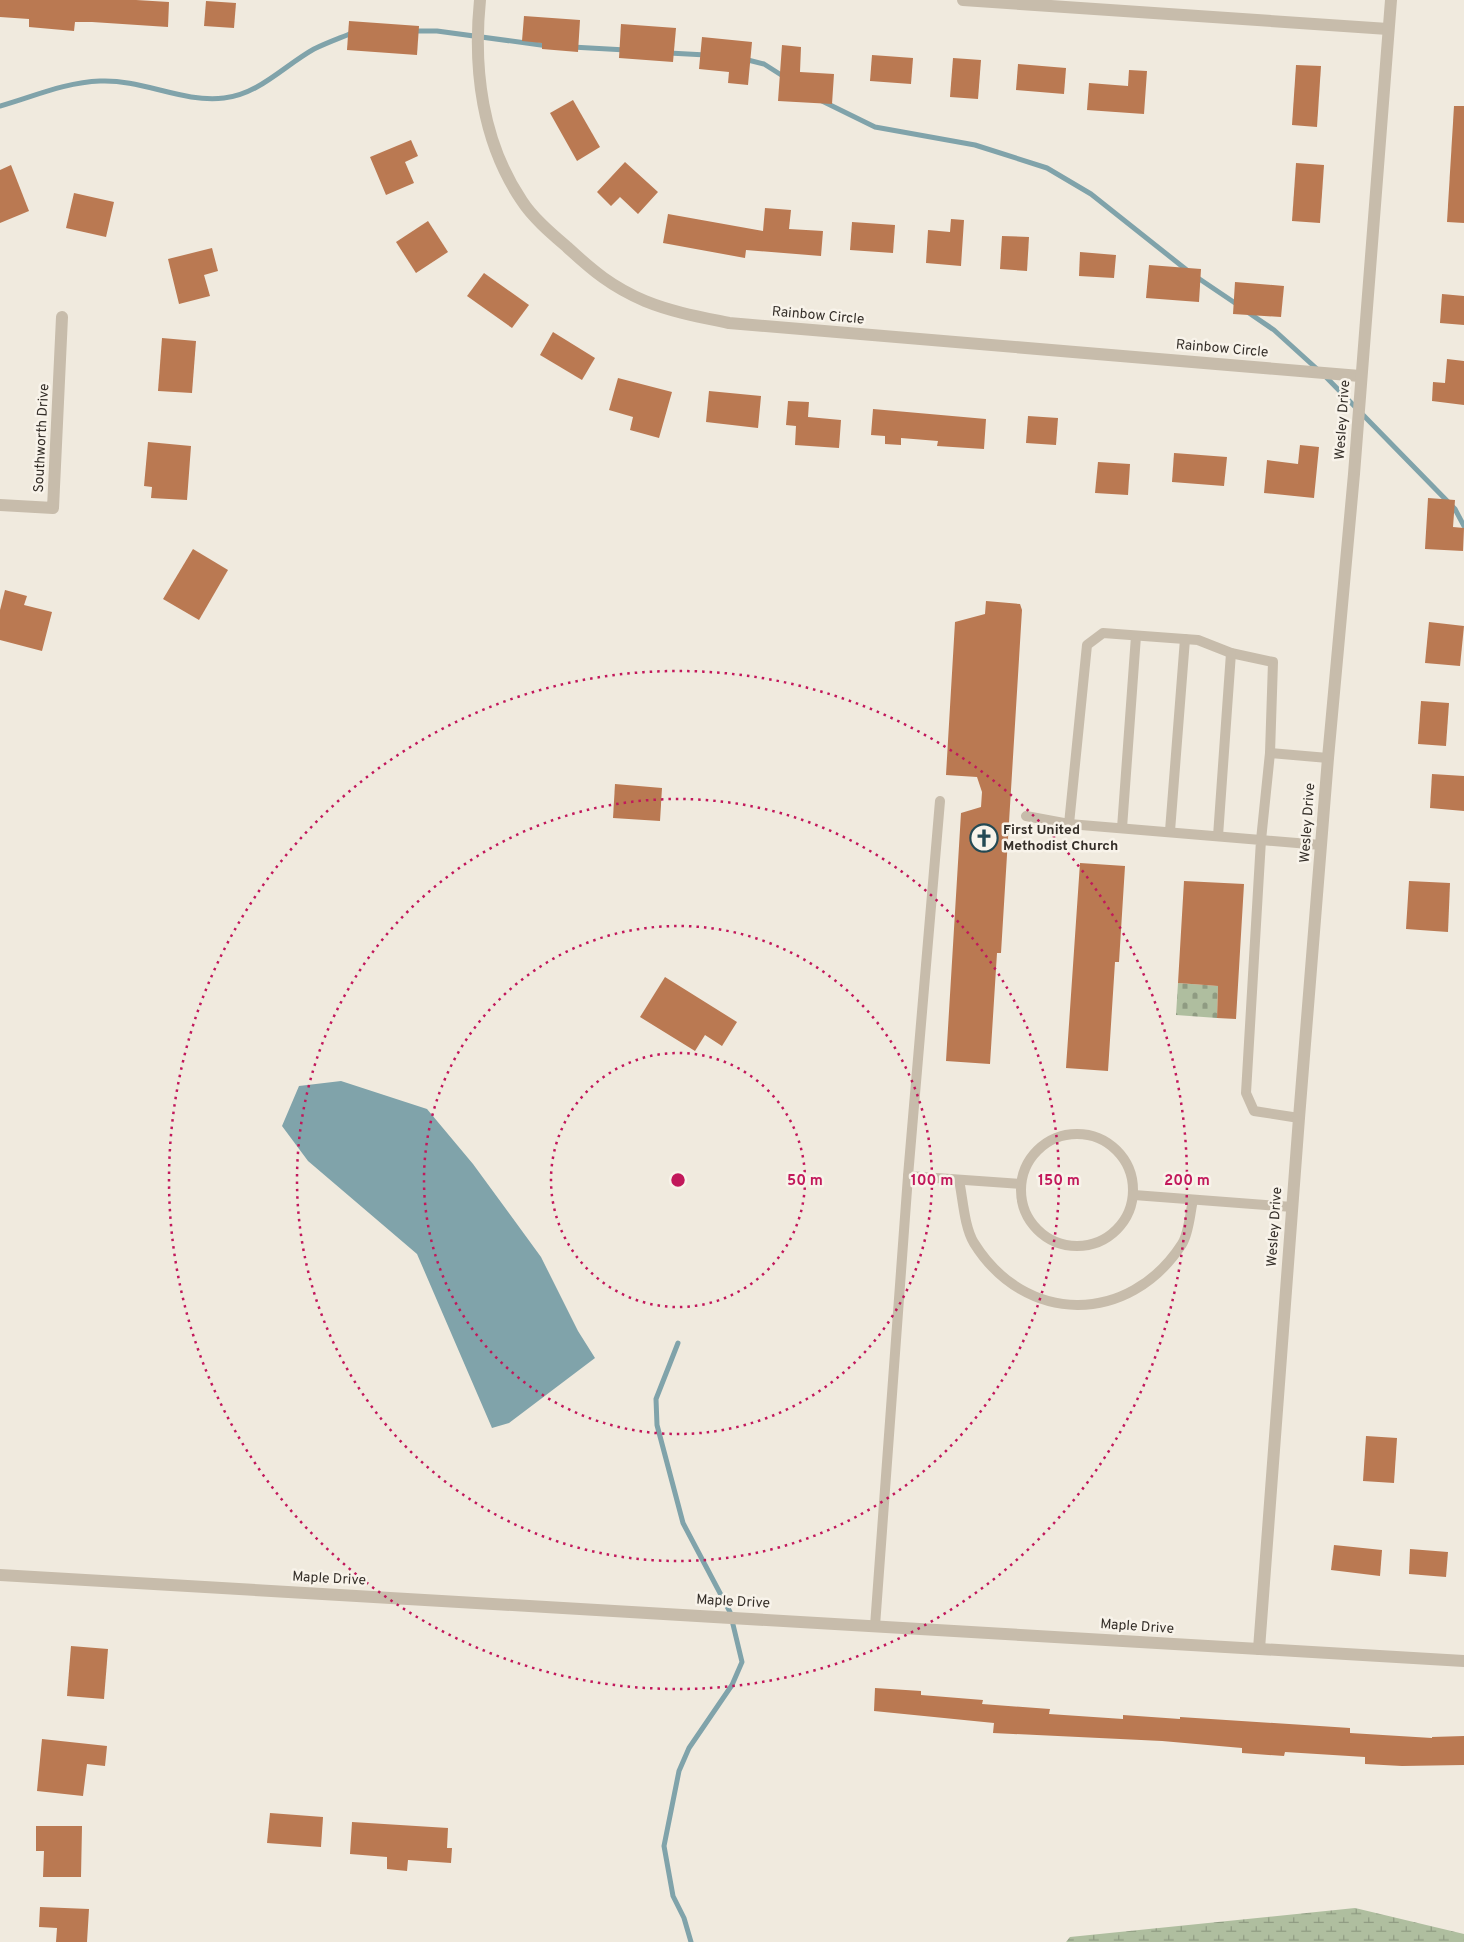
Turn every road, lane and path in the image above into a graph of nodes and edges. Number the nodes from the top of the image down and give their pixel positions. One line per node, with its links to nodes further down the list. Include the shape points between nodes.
1 (480, 0): 6 (street, Rainbow Circle, via 478,76 486,122 522,202 598,276 644,300 677,312 729,323)
2 (963, 0): 4 (street)
3 (1391, 0): 4 (street, Wesley Drive)
4 (1388, 29): 6 (street, Wesley Drive)
5 (62, 317): 7 (street, Southworth Drive, via 53,508)
6 (1360, 376): 12 (street, Wesley Drive)
7 (0, 505)
8 (1136, 636): 9 (lane); 15 (lane, via 1103,633 1086,645); 16 (lane)
9 (1185, 639): 10 (lane, via 1198,640); 17 (lane)
10 (1231, 653): 11 (lane, via 1273,662); 18 (lane)
11 (1270, 753): 12 (lane); 19 (lane)
12 (1328, 758): 20 (street, Wesley Drive)
13 (940, 801): 22 (lane)
14 (1026, 816): 15 (lane)
15 (1069, 824): 16 (lane)
16 (1122, 828): 17 (lane)
17 (1170, 831): 18 (lane)
18 (1218, 836): 19 (lane)
19 (1262, 840): 20 (lane); 21 (lane, via 1246,1093 1254,1111)
20 (1321, 845): 21 (street, Wesley Drive)
21 (1299, 1118): 27 (street, Wesley Drive)
22 (908, 1176): 23 (lane); 30 (lane)
23 (959, 1180): 24 (lane); 26 (lane, via 973,1242 998,1272 1025,1291 1054,1303 1086,1307 1113,1301 1139,1287 1164,1266 1183,1243)
24 (1021, 1184): 25 (lane, via 1026,1165 1054,1138 1092,1135 1110,1143 1124,1157 1132,1175); 25 (lane, via 1022,1202 1028,1219 1055,1243 1072,1247 1090,1246 1107,1239 1120,1228 1130,1212)
25 (1134, 1194): 26 (lane)
26 (1193, 1200): 27 (lane)
27 (1292, 1206): 31 (street, Wesley Drive)
28 (1, 1575): 29 (street); 30 (street, Maple Drive)
29 (0, 1588)
30 (875, 1626): 31 (street, Maple Drive)
31 (1259, 1649): 32 (street, Maple Drive)
32 (1464, 1661)

